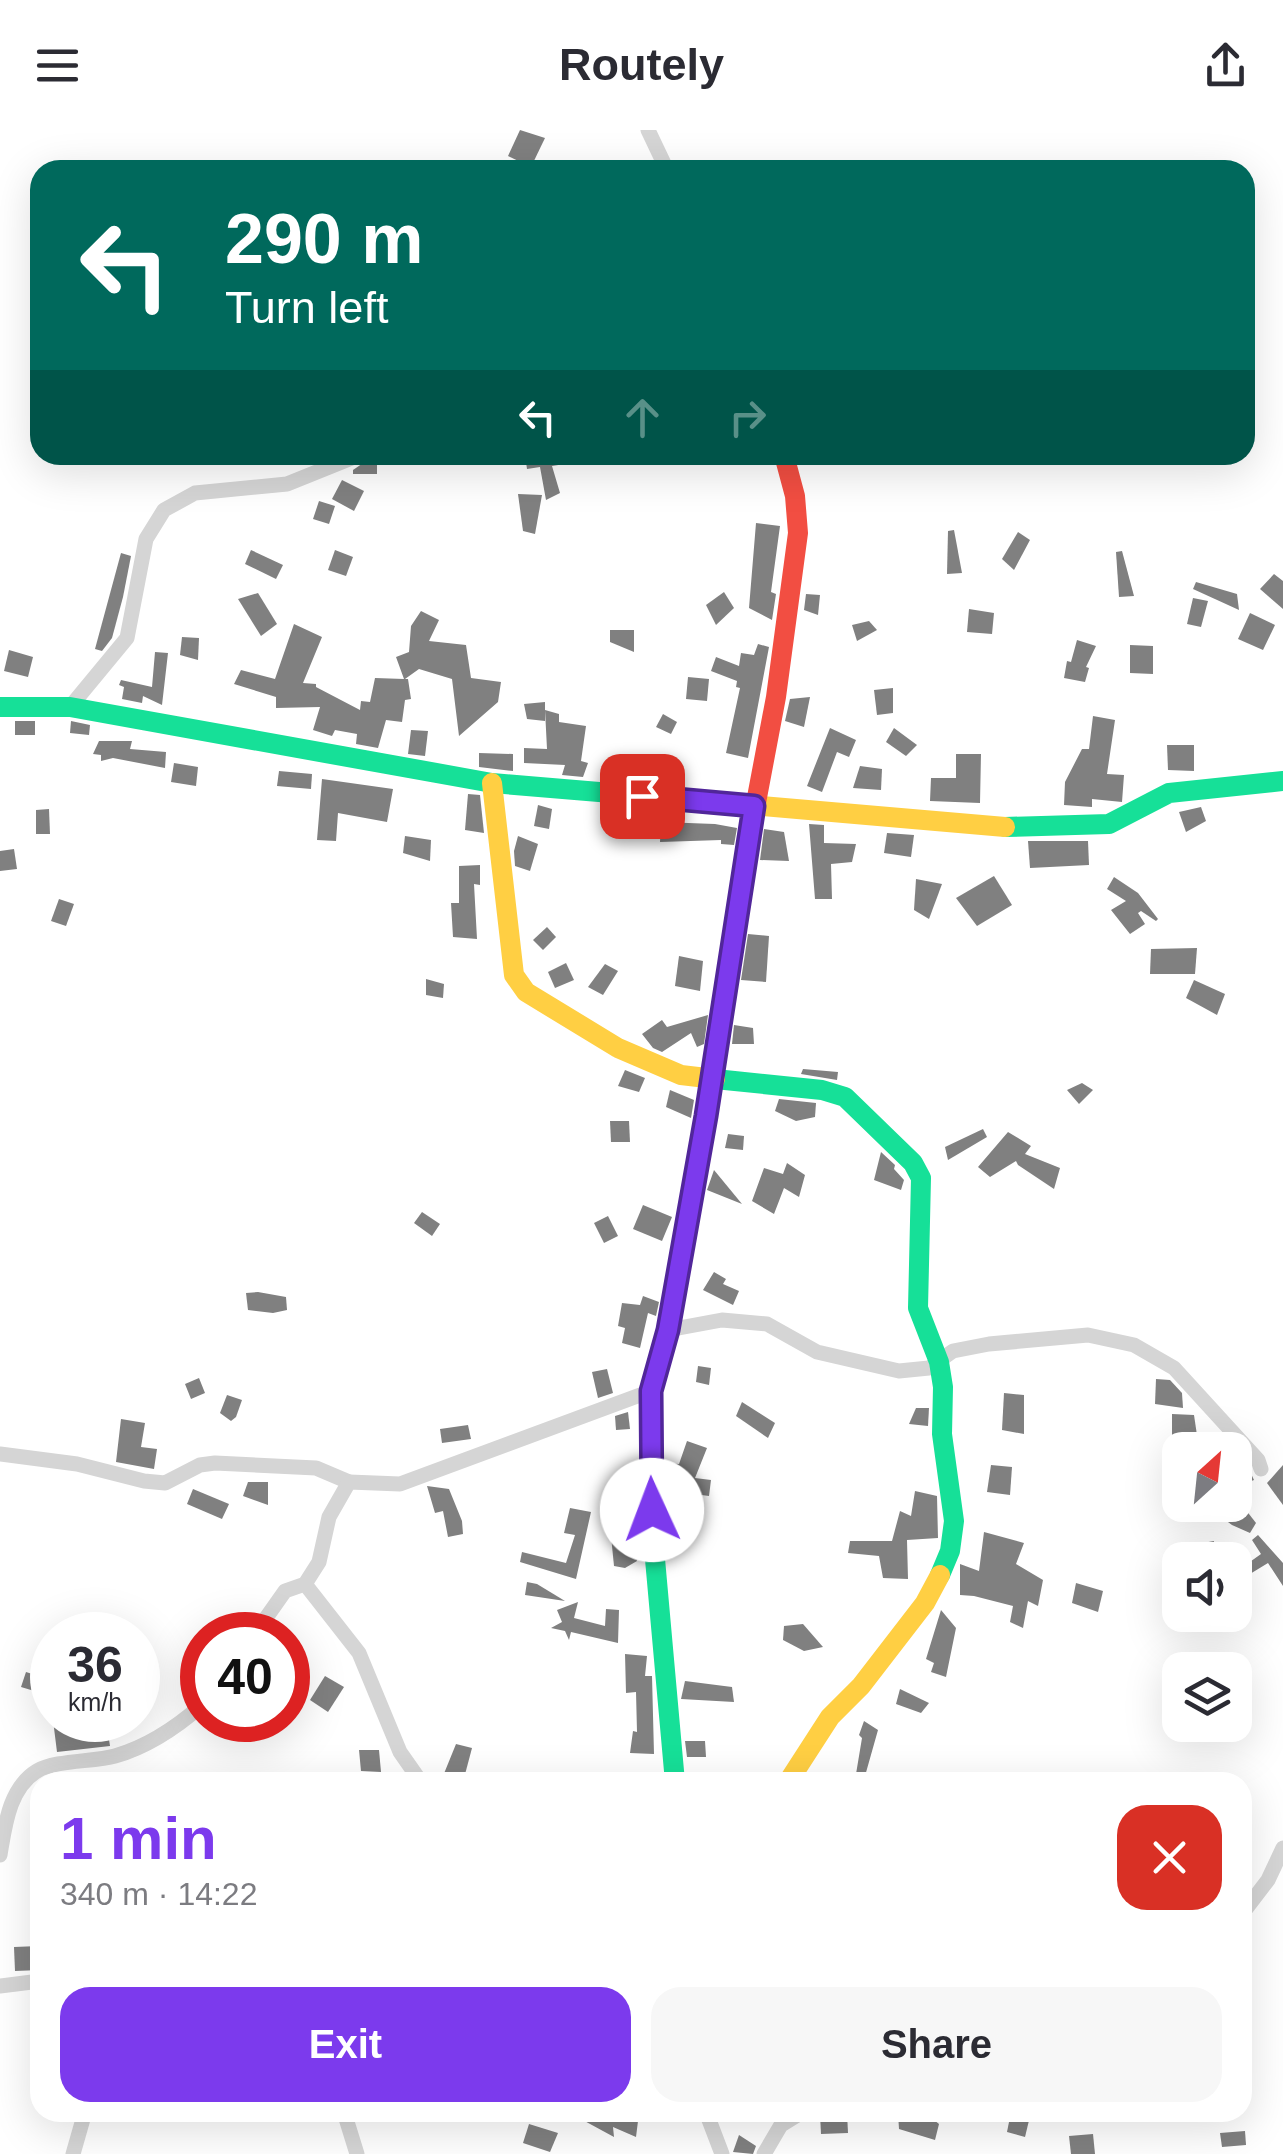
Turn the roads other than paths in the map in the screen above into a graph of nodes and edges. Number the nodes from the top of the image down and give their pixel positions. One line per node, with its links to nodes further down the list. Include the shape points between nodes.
1 (648, 130): 2 (street)
2 (662, 160)
3 (334, 465): 6 (street, via 287,484 195,493 164,510 146,539 126,638)
4 (786, 465): 9 (street, via 798,533)
5 (0, 707): 6 (street)
6 (70, 707): 8 (street)
7 (1283, 780): 9 (street, via 1169,793 1109,824 1088,827 1003,827)
8 (492, 782): 9 (street); 10 (street, via 514,975 526,992 618,1048)
9 (754, 806): 10 (street)
10 (712, 1080): 11 (street); 12 (street, via 844,1096 913,1163 921,1178 918,1308)
11 (668, 1330): 12 (street, via 722,1320 766,1324 817,1352 899,1371); 13 (street)
12 (938, 1362): 15 (street, via 952,1351 989,1344 1088,1335 1134,1345 1174,1368); 23 (street, via 954,1521 950,1551 925,1604 830,1717)
13 (651, 1391): 16 (street, via 400,1484); 22 (street, via 654,1548)
14 (0, 1454): 16 (street, via 165,1484 215,1463 316,1468)
15 (1261, 1469)
16 (349, 1482): 17 (street)
17 (305, 1584): 18 (street, via 285,1591); 21 (street, via 358,1653)
18 (270, 1612)
19 (180, 1723): 20 (street, via 117,1756)
20 (37, 1772)
21 (415, 1772)
22 (674, 1772)
23 (794, 1772)
24 (30, 1778): 26 (street, via 8,1811)
25 (1283, 1848): 27 (street)
26 (0, 1855)
27 (1252, 1901)
28 (30, 1982): 29 (street)
29 (0, 1986)
30 (82, 2122): 34 (street)
31 (347, 2122): 35 (street)
32 (710, 2122): 36 (street)
33 (786, 2122): 37 (street)
34 (74, 2154)
35 (357, 2154)
36 (722, 2154)
37 (764, 2154)

